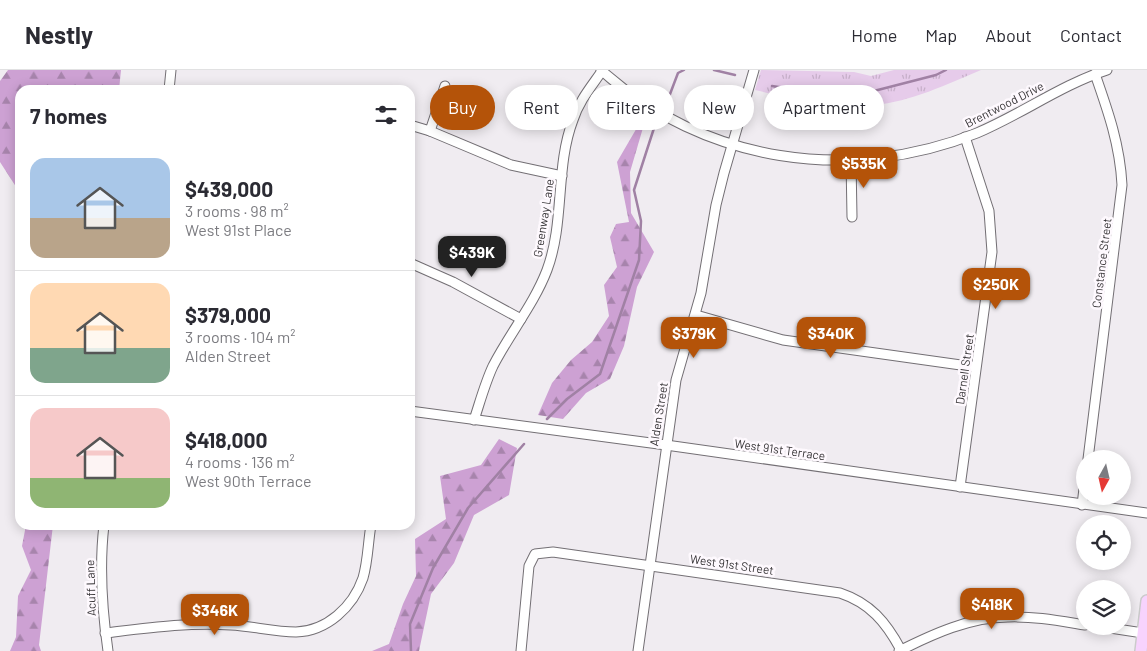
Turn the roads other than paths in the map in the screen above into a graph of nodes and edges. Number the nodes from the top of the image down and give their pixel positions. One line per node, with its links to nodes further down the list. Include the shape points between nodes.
1 (171, 70): 6 (street)
2 (602, 70): 10 (street, Brentwood Drive, via 650,108 676,123); 12 (street, Greenway Lane, via 572,120)
3 (754, 70): 10 (street, Alden Street)
4 (1107, 70): 5 (street, Brentwood Drive)
5 (1095, 74): 9 (street, Brentwood Drive); 21 (street, Constance Street, via 1115,132 1122,185)
6 (170, 85)
7 (415, 126): 8 (street)
8 (430, 131): 12 (street, via 512,165)
9 (965, 137): 11 (street, Brentwood Drive, via 911,154); 17 (street, Darnell Street, via 984,193 991,233 990,272)
10 (732, 145): 11 (street, Brentwood Drive, via 794,158); 15 (street, Alden Street, via 716,205)
11 (851, 160): 13 (street)
12 (562, 176): 16 (street, Greenway Lane, via 550,262)
13 (852, 218)
14 (415, 265): 16 (street, via 453,282)
15 (696, 315): 17 (street, via 783,340); 20 (street, Alden Street, via 676,380)
16 (521, 320): 19 (street, Greenway Lane, via 486,382)
17 (975, 367): 22 (street, Darnell Street)
18 (415, 412): 19 (street, West 91st Terrace)
19 (474, 420): 20 (street, West 91st Terrace)
20 (666, 445): 22 (street, West 91st Terrace); 28 (street, Alden Street)
21 (1089, 450)
22 (960, 487): 23 (street, West 91st Terrace)
23 (1076, 504)
24 (1082, 505): 25 (street, West 91st Terrace)
25 (1147, 514)
26 (104, 530): 33 (street, Acuff Lane, via 101,576)
27 (369, 530): 33 (street, via 364,576 358,590 341,613 319,626 297,632 192,624)
28 (649, 565): 34 (street, West 91st Street, via 840,593 879,615 890,628); 36 (street, West 91st Street, via 553,552 535,554 529,566); 37 (street, Alden Street)
29 (1147, 601): 32 (main road)
30 (1076, 624): 34 (street, via 1030,617 988,618 962,624)
31 (1131, 630): 32 (street)
32 (1143, 632): 38 (main road)
33 (105, 633): 35 (street, Acuff Lane)
34 (900, 650)
35 (108, 651)
36 (521, 651)
37 (638, 651)
38 (1141, 651)

